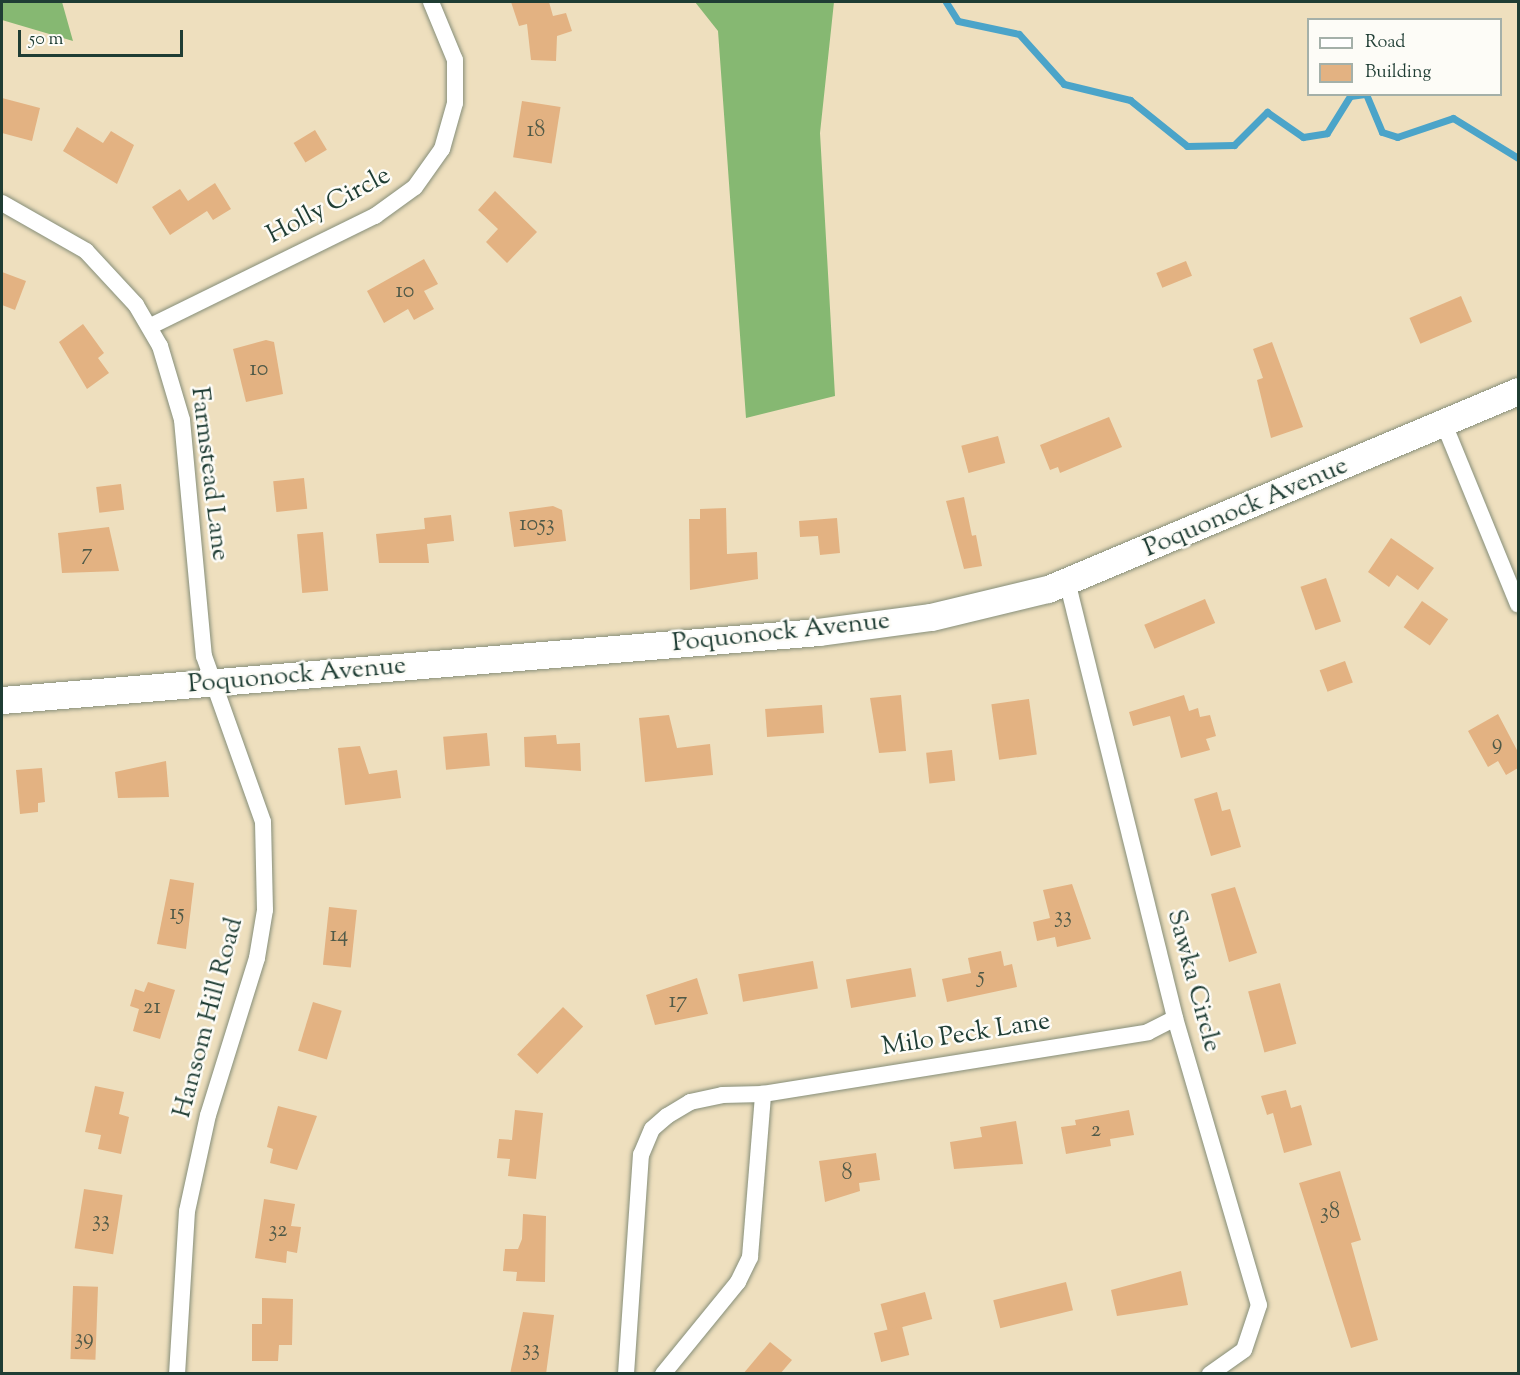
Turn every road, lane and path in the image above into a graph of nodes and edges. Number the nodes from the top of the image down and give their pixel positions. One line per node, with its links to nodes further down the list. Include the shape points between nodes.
1 (431, 2): 3 (street, Holly Circle, via 455,60 455,103 442,148 415,188 375,216)
2 (2, 203): 3 (street, Farmstead Lane, via 86,251)
3 (151, 326): 8 (street, Farmstead Lane, via 182,420 204,656)
4 (1518, 391): 5 (main road, Poquonock Avenue)
5 (1444, 424): 6 (main road, Poquonock Avenue); 7 (street)
6 (1067, 581): 8 (main road, Poquonock Avenue, via 882,624); 10 (street, Sawka Circle)
7 (1518, 604)
8 (211, 684): 9 (main road, Poquonock Avenue); 12 (street, Hansom Hill Road, via 263,822 265,910 257,958 208,1115 187,1211)
9 (2, 700)
10 (1175, 1018): 11 (street, Milo Peck Lane, via 1148,1032); 15 (street, Sawka Circle, via 1259,1305 1244,1350)
11 (763, 1094): 13 (street, Milo Peck Lane, via 690,1102 652,1129 641,1155 634,1211); 14 (street, via 750,1257 738,1282)
12 (177, 1374)
13 (626, 1374)
14 (663, 1374)
15 (1210, 1374)

